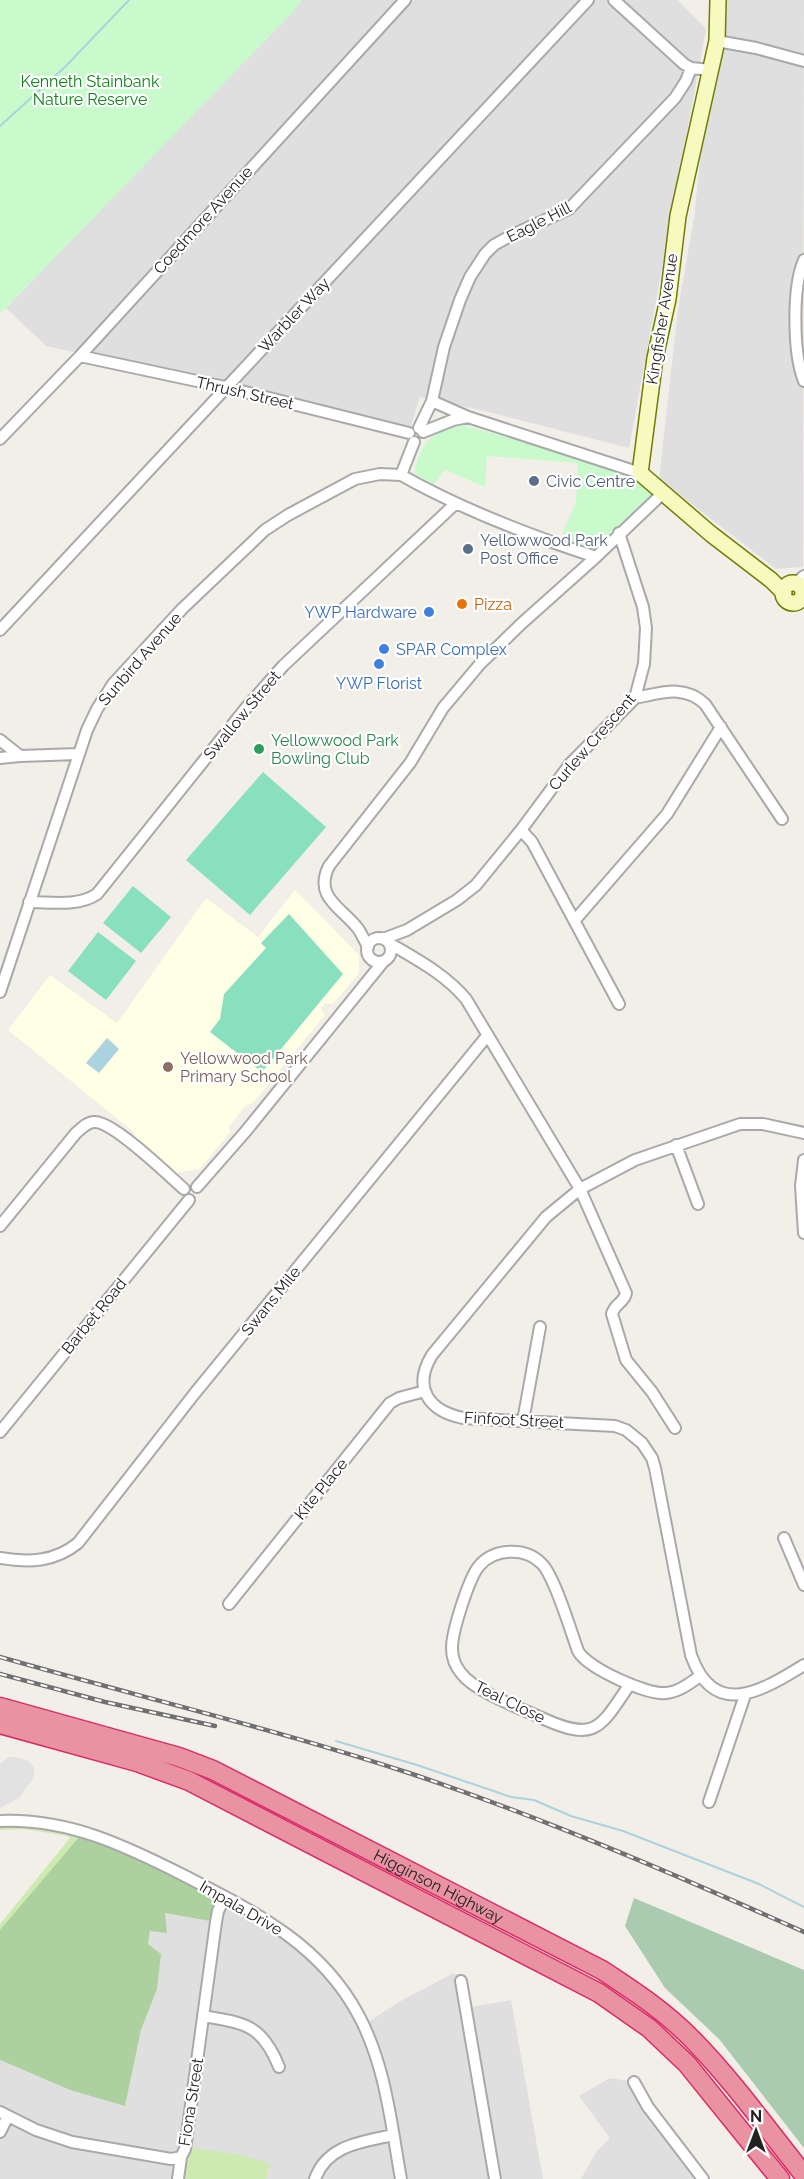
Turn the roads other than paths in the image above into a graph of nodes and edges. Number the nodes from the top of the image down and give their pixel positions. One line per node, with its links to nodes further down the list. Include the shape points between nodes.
1 (405, 0): 10 (street, Coedmore Avenue)
2 (588, 0): 12 (street, Warbler Way)
3 (614, 0): 7 (street)
4 (718, 0): 5 (street, Kingfisher Avenue)
5 (717, 41): 6 (street); 8 (street, Kingfisher Avenue)
6 (804, 61)
7 (691, 68): 8 (street); 13 (street, Eagle Hill, via 675,98 569,209 510,236 485,254 460,300)
8 (711, 70): 17 (street, Kingfisher Avenue, via 678,216)
9 (804, 260): 11 (street, via 796,294 798,352)
10 (80, 356): 12 (street, Thrush Street); 16 (street, Coedmore Avenue)
11 (804, 381)
12 (225, 387): 15 (street, Thrush Street); 24 (street, Warbler Way)
13 (432, 400): 14 (street); 15 (street)
14 (468, 417): 15 (street); 17 (street)
15 (416, 434): 18 (street)
16 (0, 439)
17 (640, 473): 19 (street)
18 (401, 476): 20 (street); 28 (street, Sunbird Avenue, via 380,474 356,479 265,530 182,609 113,684 91,718)
19 (662, 494): 21 (street); 23 (street, via 771,580)
20 (455, 504): 22 (street, via 542,540); 33 (street, Swallow Street, via 284,666 97,894 78,902)
21 (619, 533): 22 (street); 25 (street, Curlew Crescent, via 646,628 644,664)
22 (596, 557): 35 (street, via 480,664 443,708 410,763 337,854 325,874 325,890)
23 (799, 590)
24 (0, 630)
25 (635, 699): 26 (street, via 670,691 691,693 705,704); 32 (street, Curlew Crescent, via 570,764)
26 (721, 727): 31 (street); 34 (street, via 667,814)
27 (0, 740): 29 (street)
28 (78, 754): 29 (street); 33 (street, Sunbird Avenue)
29 (20, 756): 30 (street)
30 (0, 758)
31 (782, 819)
32 (521, 830): 34 (street, via 532,842); 36 (street, Curlew Crescent, via 476,885)
33 (29, 902): 39 (street, Sunbird Avenue)
34 (575, 920): 40 (street)
35 (359, 930): 36 (street); 37 (street)
36 (387, 947): 37 (street, via 372,941); 37 (street, via 376,962); 38 (street); 41 (street, via 410,956 457,988)
37 (368, 951): 38 (street)
38 (362, 986): 45 (street)
39 (0, 992)
40 (619, 1004)
41 (487, 1036): 47 (street); 58 (street, Swans Mile, via 195,1393 78,1544 50,1559)
42 (804, 1134): 43 (street, via 751,1123)
43 (676, 1145): 47 (street, via 612,1171); 49 (street)
44 (804, 1160): 51 (street)
45 (197, 1187): 46 (street); 48 (street, via 198,1196)
46 (184, 1189): 48 (street); 50 (street, via 116,1131 92,1122 76,1133)
47 (580, 1190): 53 (street, via 546,1217 432,1355 423,1377); 55 (street, via 626,1293 612,1314 623,1351)
48 (189, 1200): 56 (street, Barbet Road)
49 (698, 1204)
50 (0, 1226)
51 (804, 1233)
52 (540, 1327): 54 (street)
53 (425, 1391): 54 (street, Finfoot Street, via 429,1401 446,1414); 60 (street, Kite Place, via 390,1403)
54 (523, 1421): 62 (street, Finfoot Street, via 615,1426 634,1435 648,1450 655,1468 691,1655)
55 (675, 1428)
56 (0, 1432)
57 (784, 1538): 59 (street)
58 (0, 1558)
59 (804, 1585)
60 (229, 1604)
61 (804, 1665): 64 (street, via 772,1685)
62 (700, 1676): 63 (street, Teal Close, via 668,1693); 64 (street, via 719,1692)
63 (630, 1684): 63 (street, Teal Close, via 580,1655 542,1563 530,1555 509,1552 494,1555 478,1567 452,1644 456,1665 468,1681 511,1705 574,1731 587,1730 603,1721)
64 (745, 1695): 67 (street)
65 (0, 1707): 78 (highway, Higginson Highway, via 213,1770 602,1970 651,2003 692,2039)
66 (0, 1724): 84 (highway, Higginson Highway, via 137,1762 189,1781 599,1993 649,2028 687,2064)
67 (709, 1802)
68 (0, 1821): 69 (street, Impala Drive, via 41,1822 91,1833)
69 (225, 1896): 71 (street, Fiona Street, via 218,1911); 76 (street, Impala Drive, via 265,1918 304,1947 349,1999 375,2055)
70 (461, 1981): 82 (street)
71 (203, 2016): 72 (street, via 257,2031); 77 (street, Fiona Street)
72 (279, 2067)
73 (634, 2082): 83 (street, via 648,2107)
74 (4, 2114): 75 (street); 77 (street, Fiona Street, via 72,2142 171,2159)
75 (0, 2132)
76 (393, 2135): 80 (street, via 342,2147 325,2161); 81 (street, Impala Drive)
77 (181, 2157): 79 (street)
78 (804, 2175)
79 (178, 2179)
80 (315, 2179)
81 (400, 2179)
82 (495, 2179)
83 (703, 2179)
84 (780, 2179)

